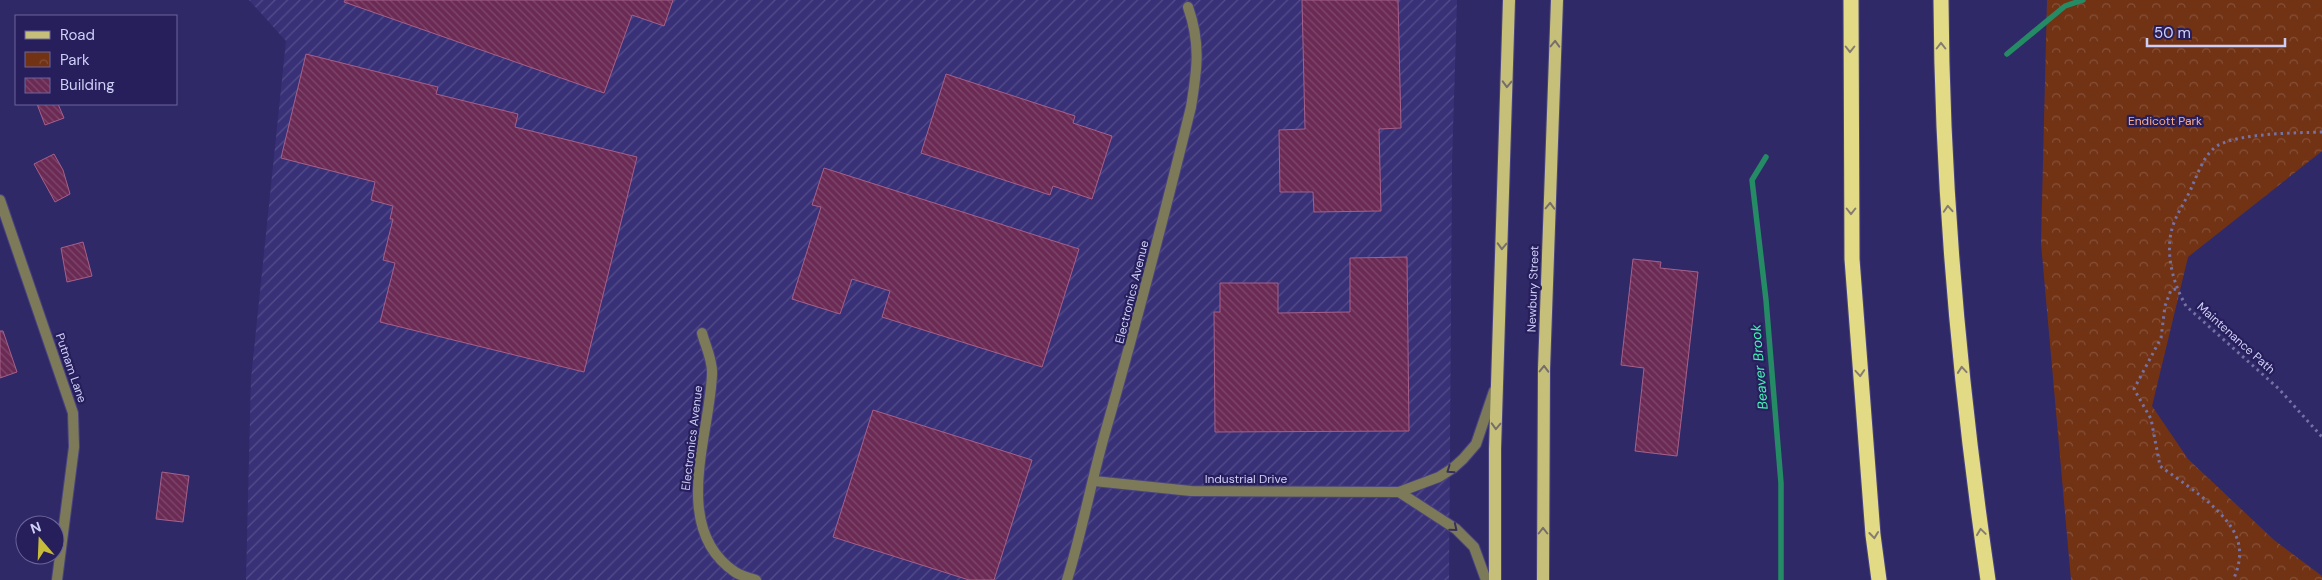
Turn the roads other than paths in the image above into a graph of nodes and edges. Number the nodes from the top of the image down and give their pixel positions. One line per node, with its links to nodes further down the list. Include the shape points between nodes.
1 (1509, 0): 8 (main road, one-way to 8)
2 (1557, 0): 16 (main road, Newbury Street, one-way to 2, via 1544,368)
3 (1851, 0): 17 (highway, one-way to 17, via 1852,259)
4 (1941, 0): 18 (highway, one-way to 4, via 1970,458 1947,206)
5 (1188, 7): 9 (street, Electronics Avenue, via 1195,26 1198,66 1191,107)
6 (0, 200): 11 (street, Putnam Lane, via 73,413 74,448)
7 (702, 333): 12 (street, Electronics Avenue, via 712,372 697,487 698,507 704,530 722,562 736,573)
8 (1497, 383): 10 (street, Industrial Drive, one-way to 10, via 1476,444 1463,459 1439,477); 15 (main road, one-way to 15)
9 (1094, 481): 10 (street, Industrial Drive, via 1191,491); 13 (street, Electronics Avenue)
10 (1398, 492): 14 (street, one-way to 14, via 1456,529 1474,547)
11 (58, 580)
12 (756, 580)
13 (1066, 580)
14 (1486, 580)
15 (1495, 580)
16 (1543, 580)
17 (1879, 580)
18 (1988, 580)

